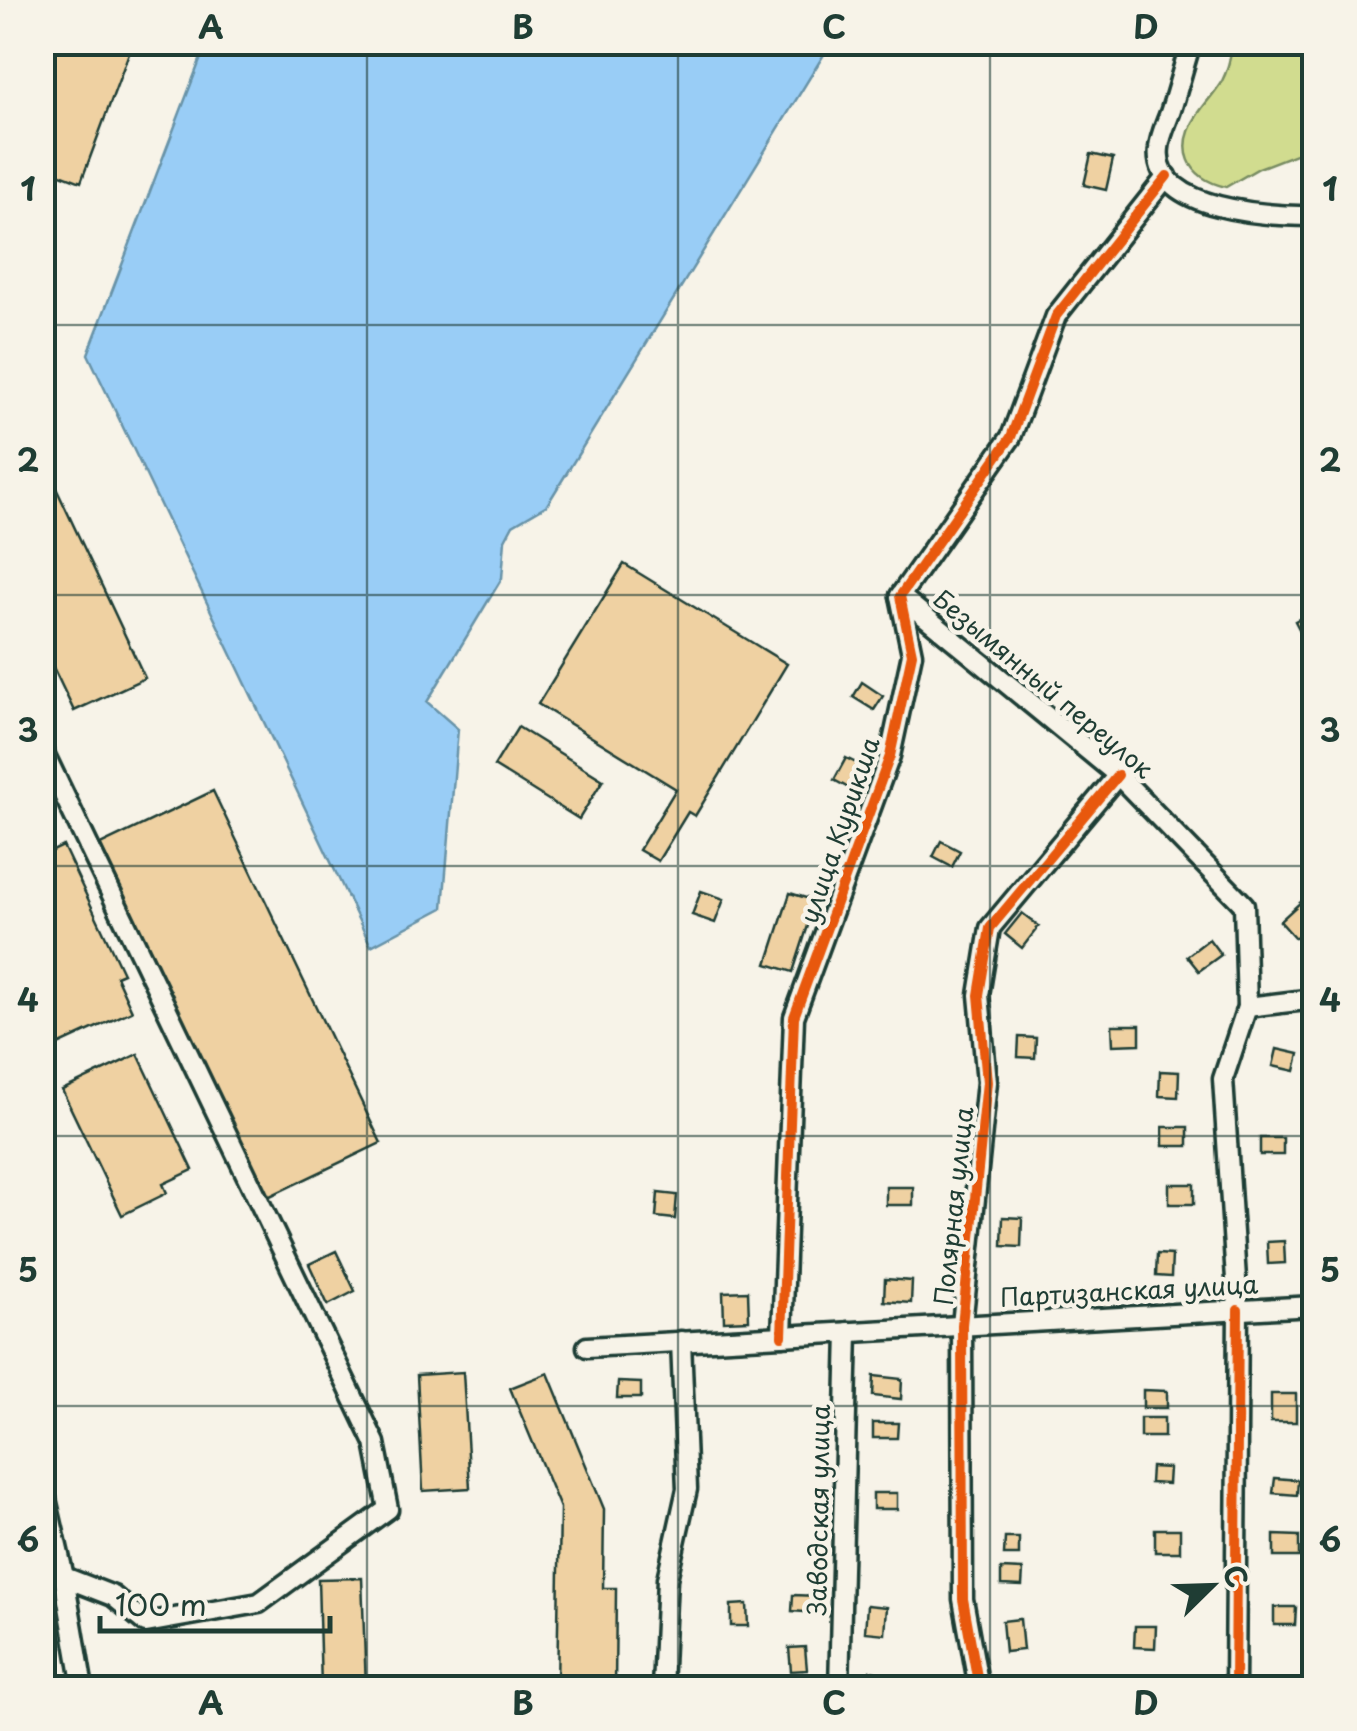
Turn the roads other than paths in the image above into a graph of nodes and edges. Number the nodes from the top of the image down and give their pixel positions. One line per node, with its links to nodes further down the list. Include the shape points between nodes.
1 (1191, 42): 2 (street, via 1158,151)
2 (1167, 176): 3 (street, via 1186,196 1213,205); 4 (street, via 1056,316 1011,437)
3 (1314, 216)
4 (900, 596): 6 (street, Безымянный переулок); 13 (street, улица Курикша, via 912,654 890,756 794,1017)
5 (42, 749): 17 (street, via 375,1443 388,1509 259,1602 146,1623 113,1596)
6 (1118, 775): 8 (street, Безымянный переулок, via 1244,905); 11 (street, Полярная улица, via 990,928 979,995 986,1082)
7 (1314, 999): 8 (street)
8 (1247, 1007): 10 (street, Безымянный переулок, via 1223,1079)
9 (1314, 1306): 10 (street, Партизанская улица)
10 (1238, 1310): 11 (street, Партизанская улица); 22 (street, Безымянный переулок)
11 (962, 1326): 12 (street, Партизанская улица); 21 (street, Полярная улица, via 963,1600)
12 (848, 1332): 13 (street, Партизанская улица); 20 (street, Заводская улица)
13 (782, 1336): 14 (street, Партизанская улица)
14 (681, 1341): 15 (street, Партизанская улица); 19 (street, via 687,1490 667,1579)
15 (587, 1347)
16 (42, 1481): 17 (street)
17 (64, 1577): 18 (street)
18 (83, 1688)
19 (662, 1688)
20 (839, 1688)
21 (979, 1688)
22 (1234, 1688)

